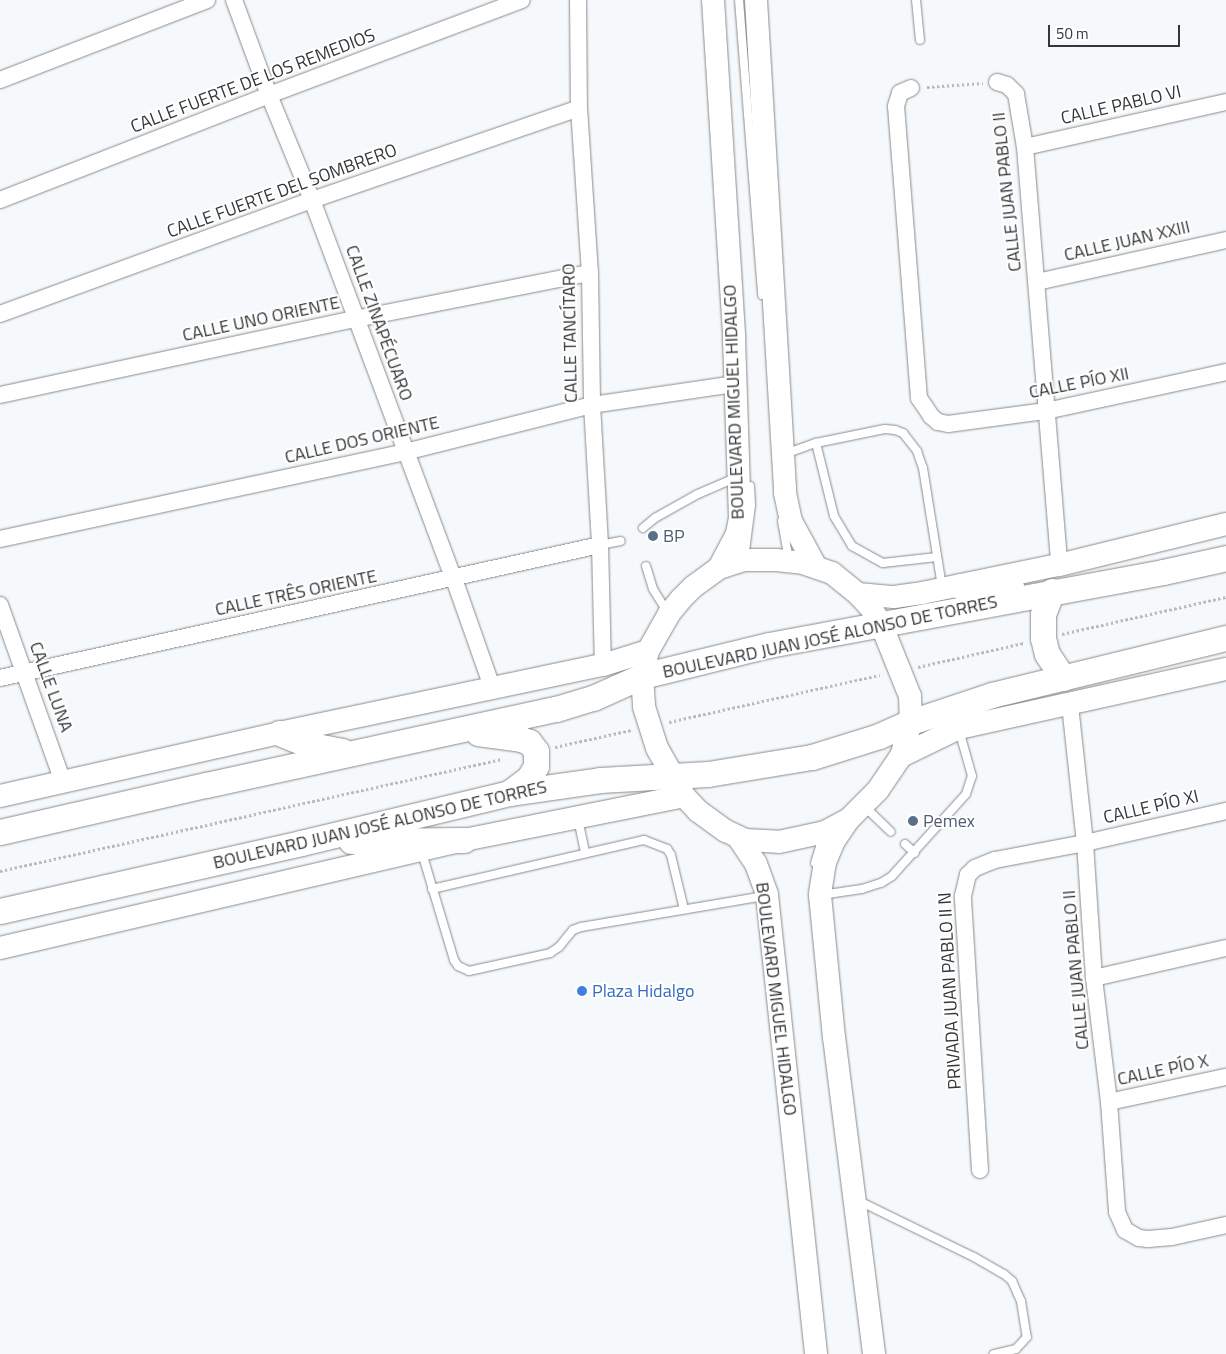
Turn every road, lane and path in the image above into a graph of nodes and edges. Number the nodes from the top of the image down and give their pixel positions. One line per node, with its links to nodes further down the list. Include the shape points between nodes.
1 (207, 0): 11 (street)
2 (234, 0): 14 (street, CALLE ZINAPÉCUARO)
3 (522, 0): 14 (street, CALLE FUERTE DE LOS REMEDIOS)
4 (578, 0): 16 (street, CALLE TANCÍTARO)
5 (713, 0): 27 (main road, BOULEVARD MIGUEL HIDALGO, via 734,338)
6 (720, 0): 27 (lane)
7 (739, 0): 23 (lane)
8 (756, 0): 34 (main road)
9 (916, 0): 10 (lane)
10 (920, 40)
11 (0, 80)
12 (997, 82): 13 (path); 17 (street, CALLE JUAN PABLO II, via 1007,85 1016,94)
13 (911, 88): 30 (street, CALLE PÍO XII, via 900,93 896,106 919,398 925,410 938,422 948,424)
14 (269, 95): 18 (street, CALLE FUERTE DE LOS REMEDIOS); 19 (street, CALLE ZINAPÉCUARO)
15 (1226, 102): 17 (street, CALLE PABLO VI)
16 (579, 108): 19 (street, CALLE FUERTE DEL SOMBRERO); 21 (street, CALLE TANCÍTARO)
17 (1024, 147): 22 (street, CALLE JUAN PABLO II)
18 (0, 200)
19 (312, 200): 24 (street, CALLE FUERTE DEL SOMBRERO); 25 (street, CALLE ZINAPÉCUARO)
20 (1226, 240): 22 (street, CALLE JUAN XXIII)
21 (590, 274): 25 (street, CALLE UNO ORIENTE); 29 (street, CALLE TANCÍTARO)
22 (1037, 282): 30 (street, CALLE JUAN PABLO II)
23 (763, 302)
24 (0, 314)
25 (355, 319): 28 (street, CALLE UNO ORIENTE); 33 (street, CALLE ZINAPÉCUARO)
26 (1226, 372): 30 (street, CALLE PÍO XII)
27 (740, 388): 29 (street, CALLE DOS ORIENTE); 35 (main road, BOULEVARD MIGUEL HIDALGO)
28 (0, 395)
29 (592, 405): 33 (street, CALLE DOS ORIENTE); 40 (street, CALLE TANCÍTARO)
30 (1046, 411): 45 (street, CALLE JUAN PABLO II)
31 (771, 412): 44 (lane, via 778,501)
32 (816, 443): 34 (lane); 41 (lane, via 834,516 852,546 883,563); 41 (lane, via 885,429 903,433 917,451 923,468)
33 (405, 452): 38 (street, CALLE DOS ORIENTE); 49 (street, CALLE ZINAPÉCUARO)
34 (782, 455): 47 (main road, via 786,508)
35 (744, 477): 37 (lane, via 698,494); 43 (lane, via 751,506); 48 (main road, BOULEVARD MIGUEL HIDALGO, via 737,534)
36 (1226, 524): 45 (main road, BOULEVARD JUAN JOSÉ ALONSO DE TORRES)
37 (642, 528)
38 (0, 539)
39 (621, 541): 40 (lane)
40 (600, 544): 49 (street, CALLE TRÊS ORIENTE); 60 (street, CALLE TANCÍTARO)
41 (937, 557): 50 (lane)
42 (1226, 558): 51 (main road, BOULEVARD JUAN JOSÉ ALONSO DE TORRES)
43 (744, 560): 44 (main road); 48 (main road)
44 (789, 561): 47 (main road)
45 (1059, 565): 50 (main road, BOULEVARD JUAN JOSÉ ALONSO DE TORRES)
46 (646, 566): 55 (lane, via 653,589)
47 (816, 567): 52 (main road, via 832,573)
48 (719, 568): 55 (main road, BOULEVARD MIGUEL HIDALGO, via 693,587)
49 (454, 579): 63 (street, CALLE TRÊS ORIENTE); 67 (street, CALLE ZINAPÉCUARO)
50 (951, 588): 51 (main road); 52 (main road, BOULEVARD JUAN JOSÉ ALONSO DE TORRES, via 894,597)
51 (1052, 592): 56 (main road, BOULEVARD JUAN JOSÉ ALONSO DE TORRES); 57 (main road, via 1043,614)
52 (858, 594): 56 (main road)
53 (1226, 597): 57 (path)
54 (0, 605): 63 (street, CALLE LUNA)
55 (669, 614): 59 (main road, BOULEVARD MIGUEL HIDALGO)
56 (881, 624): 61 (main road); 64 (main road, BOULEVARD JUAN JOSÉ ALONSO DE TORRES, via 769,645)
57 (1043, 638): 61 (path); 66 (main road, via 1047,654)
58 (1226, 638): 66 (main road, BOULEVARD JUAN JOSÉ ALONSO DE TORRES)
59 (648, 651): 60 (main road, BOULEVARD JUAN JOSÉ ALONSO DE TORRES); 64 (main road, BOULEVARD MIGUEL HIDALGO)
60 (602, 665): 67 (main road, BOULEVARD JUAN JOSÉ ALONSO DE TORRES)
61 (901, 670): 69 (main road, via 910,696); 70 (path)
62 (1226, 670): 68 (main road)
63 (26, 673): 65 (street, CALLE TRÊS ORIENTE); 78 (street, CALLE LUNA)
64 (642, 676): 70 (main road, BOULEVARD MIGUEL HIDALGO); 72 (main road, BOULEVARD JUAN JOSÉ ALONSO DE TORRES, via 577,703)
65 (0, 678)
66 (1063, 678): 69 (main road, BOULEVARD JUAN JOSÉ ALONSO DE TORRES, via 992,695)
67 (493, 690): 73 (main road, BOULEVARD JUAN JOSÉ ALONSO DE TORRES)
68 (1070, 705): 71 (main road); 91 (street, CALLE JUAN PABLO II)
69 (911, 722): 76 (main road); 77 (main road, BOULEVARD JUAN JOSÉ ALONSO DE TORRES, via 879,736 812,757 726,772)
70 (648, 726): 74 (path); 77 (main road, BOULEVARD MIGUEL HIDALGO)
71 (959, 728): 76 (main road); 95 (lane, via 972,776 970,785 966,794)
72 (458, 731): 74 (main road, via 521,738); 75 (main road, BOULEVARD JUAN JOSÉ ALONSO DE TORRES)
73 (279, 733): 75 (main road, via 323,748); 78 (main road, BOULEVARD JUAN JOSÉ ALONSO DE TORRES)
74 (536, 751): 79 (main road, via 536,766 529,778); 96 (path)
75 (356, 752): 85 (main road, BOULEVARD JUAN JOSÉ ALONSO DE TORRES)
76 (901, 756): 83 (main road)
77 (671, 774): 79 (main road, BOULEVARD JUAN JOSÉ ALONSO DE TORRES); 81 (main road, BOULEVARD MIGUEL HIDALGO)
78 (63, 782): 80 (main road, BOULEVARD JUAN JOSÉ ALONSO DE TORRES)
79 (509, 792): 90 (main road, BOULEVARD JUAN JOSÉ ALONSO DE TORRES)
80 (0, 796)
81 (684, 796): 84 (main road); 89 (main road, BOULEVARD MIGUEL HIDALGO, via 710,820)
82 (1226, 811): 91 (street, CALLE PÍO XI)
83 (856, 813): 86 (main road); 87 (lane); 99 (main road, via 834,841)
84 (578, 817): 88 (main road); 94 (lane)
85 (0, 832)
86 (825, 832): 89 (main road, via 790,841); 97 (lane)
87 (892, 832)
88 (464, 840): 90 (main road); 93 (main road)
89 (751, 842): 100 (main road, BOULEVARD MIGUEL HIDALGO, via 756,864)
90 (301, 843): 102 (main road, BOULEVARD JUAN JOSÉ ALONSO DE TORRES)
91 (1086, 843): 105 (street, CALLE JUAN PABLO II); 108 (street, PRIVADA JUAN PABLO II N, via 995,860 975,868 964,882)
92 (905, 844): 95 (lane)
93 (422, 851): 98 (lane); 103 (main road)
94 (585, 853): 98 (lane); 101 (lane, via 644,840 666,849 671,855)
95 (915, 853): 99 (lane, via 881,883 862,889)
96 (0, 870)
97 (813, 873)
98 (432, 889): 101 (lane, via 454,960 469,971 550,953 573,930 581,927)
99 (816, 891): 109 (main road); 111 (lane)
100 (773, 897): 101 (lane); 112 (main road, BOULEVARD MIGUEL HIDALGO)
101 (684, 909)
102 (0, 911)
103 (0, 948)
104 (1226, 948): 105 (street)
105 (1094, 978): 107 (street, CALLE JUAN PABLO II)
106 (1226, 1078): 107 (street, CALLE PÍO X)
107 (1109, 1102): 110 (street, CALLE JUAN PABLO II, via 1117,1212 1125,1230 1139,1238 1157,1239)
108 (980, 1170)
109 (855, 1198): 113 (main road); 114 (lane, via 974,1257 1012,1281 1021,1301 1027,1337 1016,1349)
110 (1226, 1225)
111 (860, 1315)
112 (816, 1354)
113 (874, 1354)
114 (994, 1354)

